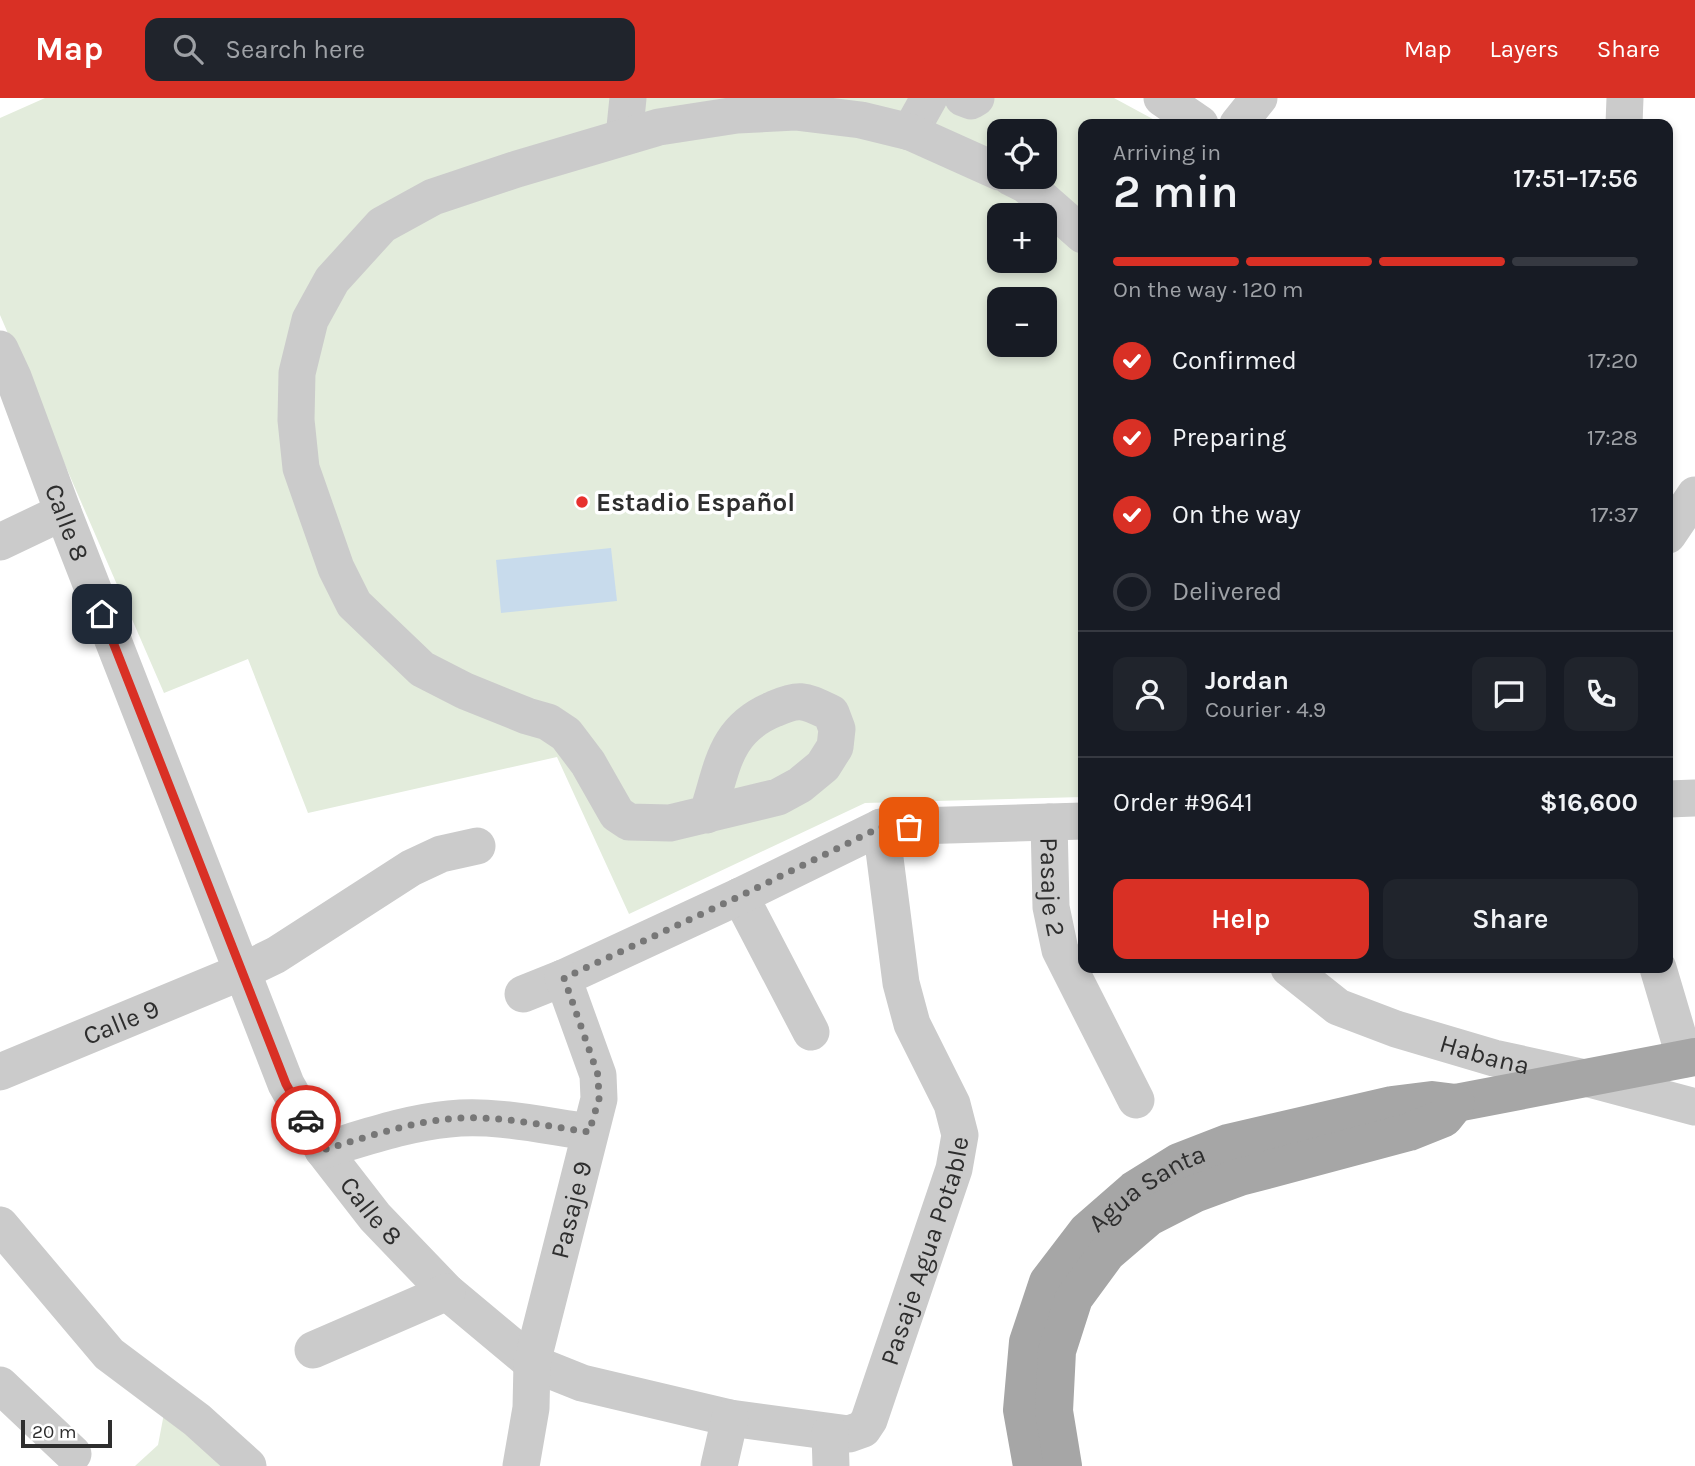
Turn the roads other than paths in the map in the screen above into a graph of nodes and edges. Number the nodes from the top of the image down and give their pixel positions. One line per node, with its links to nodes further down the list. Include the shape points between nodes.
1 (628, 98): 14 (street)
2 (929, 98): 13 (street)
3 (963, 98): 4 (street)
4 (976, 98)
5 (1162, 98): 10 (street)
6 (1259, 98): 11 (street)
7 (1626, 98): 12 (street)
8 (736, 107): 9 (street, via 795,112); 14 (street)
9 (849, 109): 13 (street)
10 (1193, 119)
11 (1242, 119)
12 (1625, 119)
13 (910, 132): 15 (street)
14 (624, 137): 25 (street, via 433,197 382,225 332,280 310,320 297,373 298,444 301,467 336,568 354,604 422,668 566,734 617,814 629,822 670,824)
15 (987, 167)
16 (1031, 189): 17 (street)
17 (1078, 230)
18 (4, 369): 20 (street, Calle 8)
19 (1695, 495): 21 (street)
20 (63, 512): 22 (street); 30 (street, Calle 8)
21 (1673, 528)
22 (0, 542)
23 (1695, 798): 24 (street)
24 (1673, 799)
25 (707, 815)
26 (1066, 822): 27 (street); 39 (street, Pasaje 2, via 1051,907 1060,950)
27 (881, 827): 29 (street); 50 (street, Pasaje Agua Potable, via 901,983 912,1024 952,1104 960,1135 954,1169 869,1420)
28 (477, 846): 30 (street, via 441,853 411,868)
29 (740, 896): 33 (street); 35 (street)
30 (242, 972): 37 (street, Calle 9); 43 (street, Calle 8, via 286,1084)
31 (1295, 973): 38 (street, Habana, via 1338,1007 1396,1029 1494,1058)
32 (1660, 973): 36 (street)
33 (564, 978): 34 (street); 42 (street, Pasaje 9, via 598,1075 599,1099)
34 (523, 994)
35 (811, 1032)
36 (1690, 1058): 38 (main road, Agua Santa)
37 (0, 1072)
38 (1590, 1079): 40 (main road, Agua Santa); 41 (street, Habana)
39 (1136, 1100)
40 (1456, 1103): 55 (main road, Agua Santa, via 1432,1100 1392,1105 1228,1143 1179,1162 1134,1190 1087,1231 1048,1282 1028,1342 1023,1396); 56 (main road, Agua Santa, via 1444,1118 1409,1132 1240,1177 1194,1194 1149,1217 1107,1253 1074,1298 1057,1351 1054,1411)
41 (1695, 1107)
42 (589, 1132): 43 (street, via 492,1118 449,1119 397,1128); 47 (street, Pasaje 9)
43 (323, 1150): 45 (street, Calle 8, via 374,1217)
44 (1, 1227): 52 (street, via 109,1354 197,1420)
45 (447, 1293): 46 (street); 47 (street, Calle 8)
46 (313, 1350)
47 (532, 1363): 49 (street, Calle 8, via 582,1383); 53 (street, Pasaje 9)
48 (0, 1385): 51 (street)
49 (730, 1418): 50 (street, Calle 8, via 784,1424); 54 (street)
50 (841, 1443)
51 (73, 1454)
52 (248, 1466)
53 (521, 1466)
54 (719, 1466)
55 (1032, 1466)
56 (1063, 1466)

